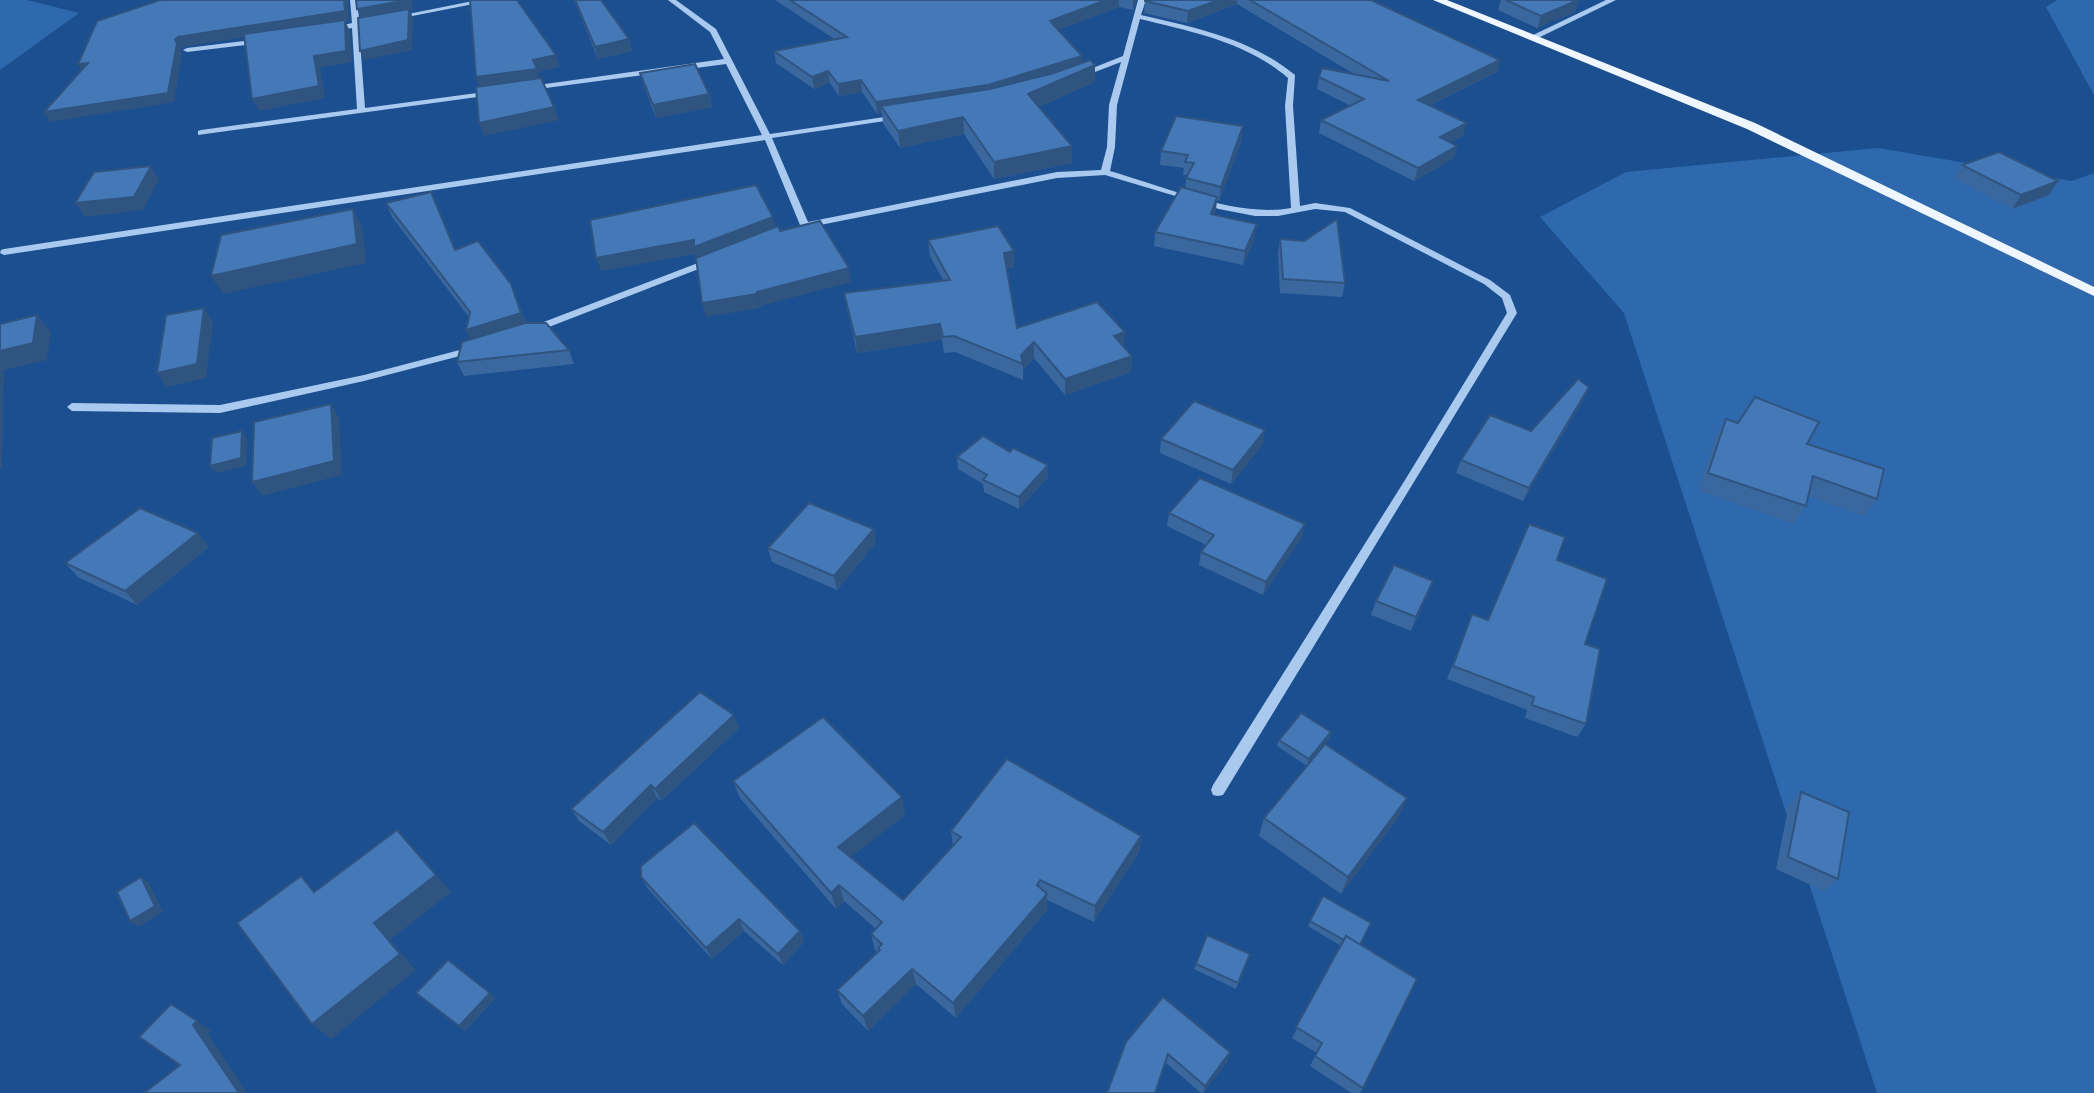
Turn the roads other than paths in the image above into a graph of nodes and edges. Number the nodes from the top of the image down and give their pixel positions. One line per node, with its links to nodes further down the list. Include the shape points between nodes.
1 (354, 0): 8 (street)
2 (490, 0): 8 (street)
3 (672, 0): 14 (street, via 713,31)
4 (1142, 0): 7 (street)
5 (1438, 0): 10 (main road)
6 (1612, 0): 10 (street)
7 (1136, 16): 13 (street); 23 (street, via 1247,47 1278,62 1292,77 1289,106)
8 (355, 25): 9 (street); 18 (street)
9 (317, 31)
10 (1533, 37): 28 (main road, via 1751,126)
11 (267, 39): 12 (street)
12 (187, 50)
13 (1125, 58): 15 (street); 22 (street, via 1112,105)
14 (729, 61): 16 (street); 21 (street)
15 (1075, 76)
16 (524, 89)
17 (497, 93): 18 (street)
18 (361, 111): 20 (street)
19 (912, 115): 21 (street)
20 (201, 133)
21 (768, 138): 24 (street); 26 (street)
22 (1105, 172): 23 (street, via 1222,207 1278,213); 24 (street, via 1057,175)
23 (1296, 209): 32 (street, via 1331,206 1347,210 1487,282 1507,297 1512,313)
24 (805, 225): 25 (street)
25 (792, 230)
26 (4, 252)
27 (717, 258): 29 (street)
28 (2094, 292)
29 (517, 336)
30 (492, 344): 31 (street, via 220,409)
31 (72, 407)
32 (1218, 790)

